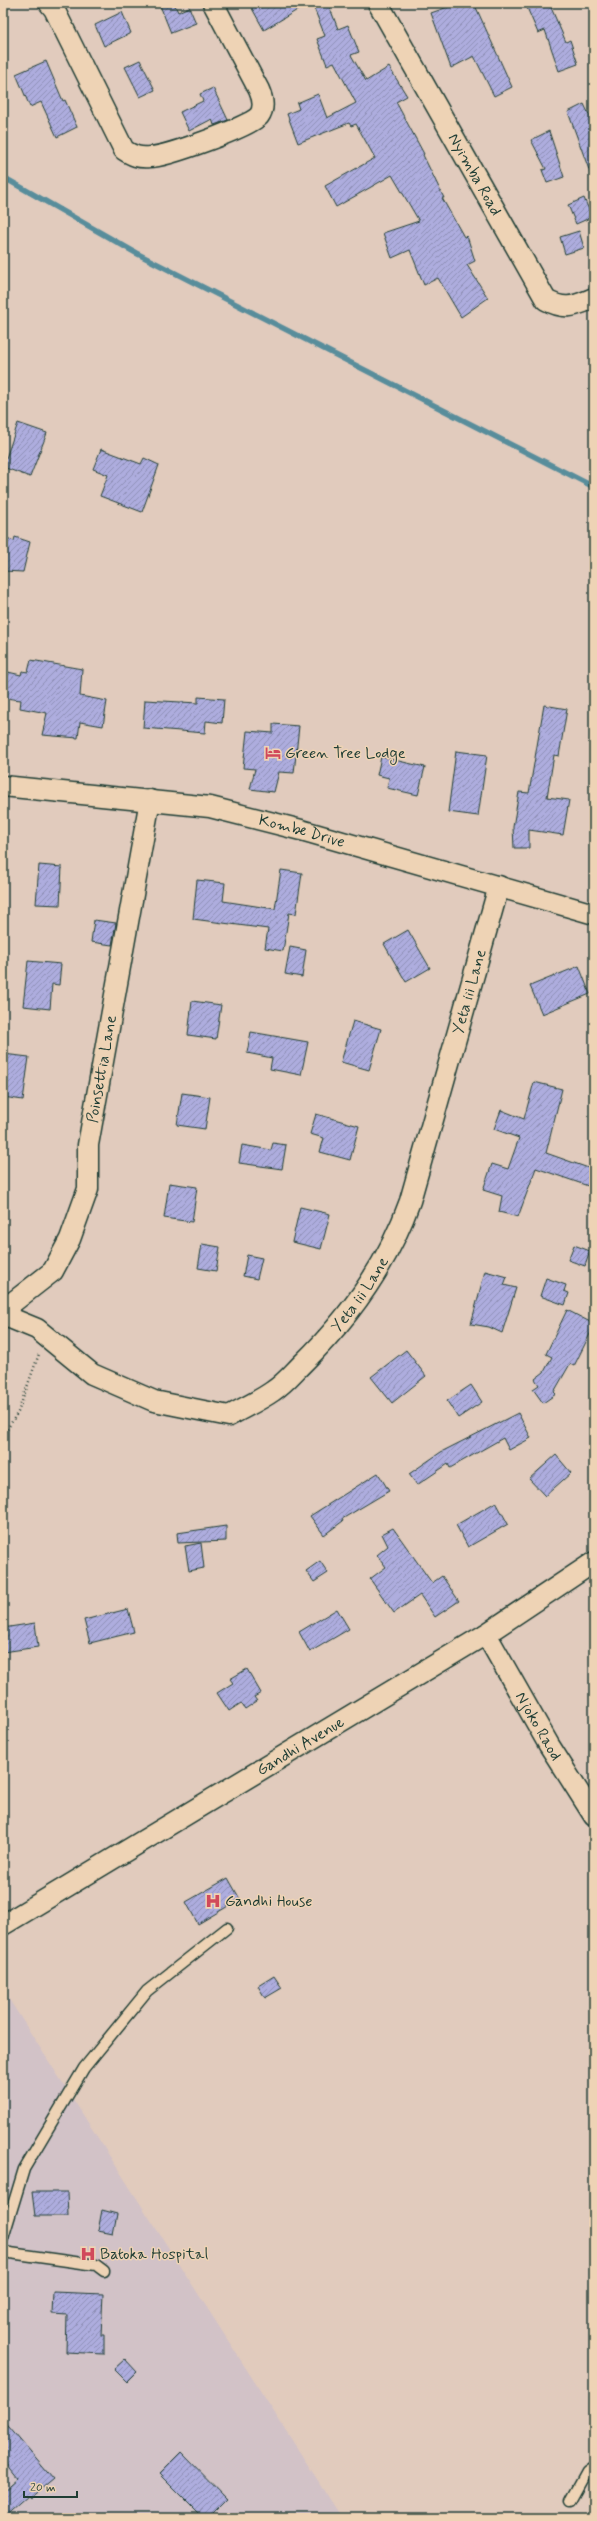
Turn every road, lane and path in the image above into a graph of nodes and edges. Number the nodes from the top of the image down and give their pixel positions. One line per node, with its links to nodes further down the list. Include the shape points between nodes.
1 (49, 3): 2 (street, via 124,150 135,157 152,158 223,135 258,117 263,108 259,90)
2 (213, 3)
3 (378, 3): 4 (street, Nyimba Road, via 546,300 558,307 572,307)
4 (594, 298)
5 (3, 786): 6 (street, Kombe Drive)
6 (150, 800): 7 (street, Kombe Drive, via 210,807); 9 (street, Poinsettia Lane, via 88,1145 88,1189 70,1239 53,1271)
7 (498, 886): 8 (street, Kombe Drive); 11 (street, Yeta iii Lane, via 400,1229 378,1271 326,1340 274,1391 229,1416 154,1401 92,1374)
8 (594, 914)
9 (3, 1310)
10 (3, 1315): 11 (street, Yeta iii Lane, via 37,1329)
11 (46, 1337): 12 (path, via 18,1412)
12 (3, 1436)
13 (594, 1562): 14 (street, Gandhi Avenue)
14 (486, 1634): 15 (street, Njoko Raod, via 549,1745); 16 (street, Gandhi Avenue)
15 (594, 1816)
16 (3, 1925)
17 (227, 1928): 18 (lane, via 146,1991 84,2068 24,2169)
18 (3, 2238)
19 (3, 2252): 20 (lane, via 96,2265)
20 (104, 2271)
21 (594, 2466): 22 (lane, via 587,2471)
22 (571, 2500)

